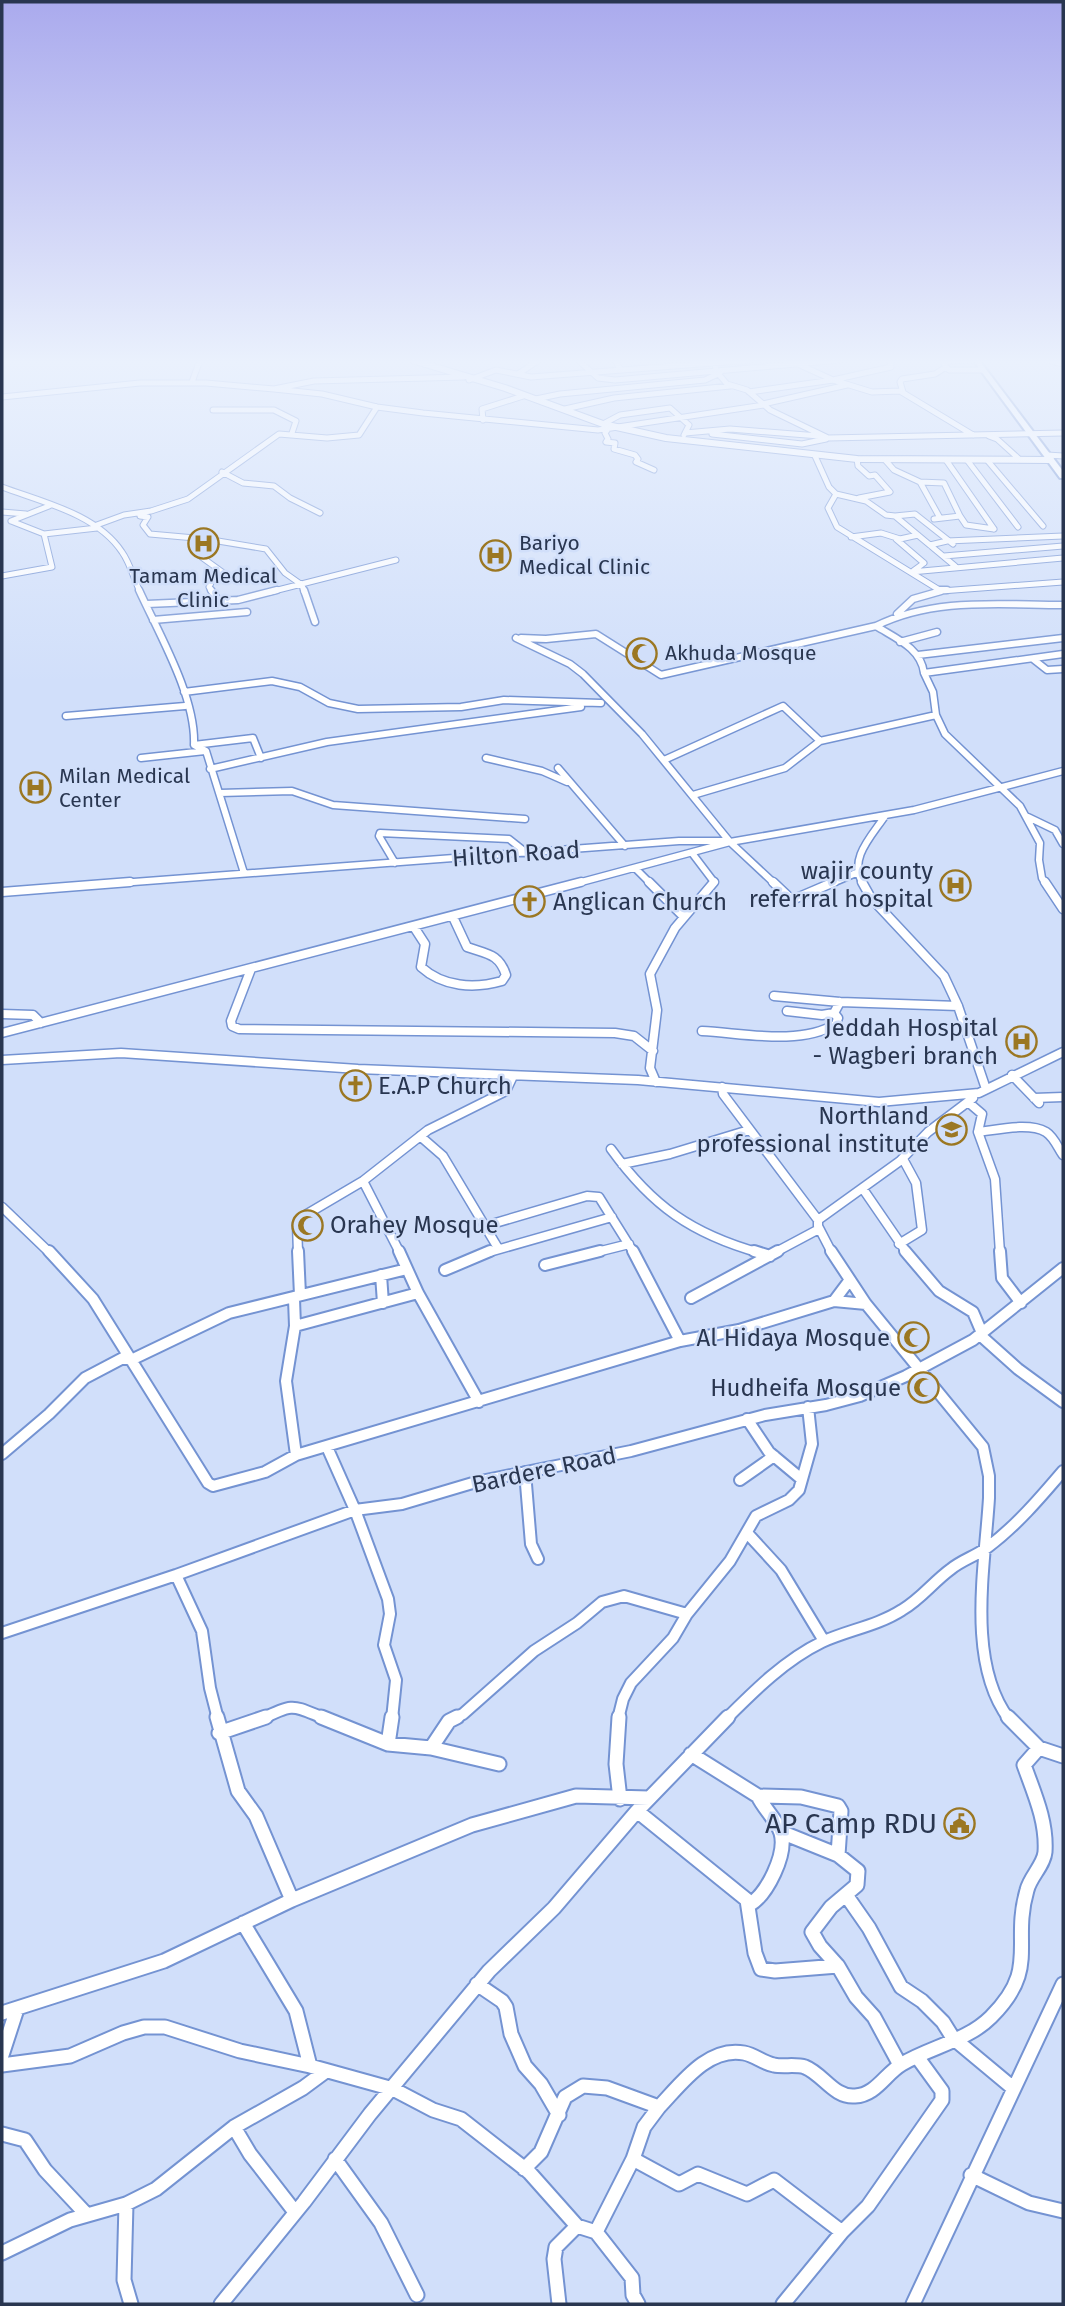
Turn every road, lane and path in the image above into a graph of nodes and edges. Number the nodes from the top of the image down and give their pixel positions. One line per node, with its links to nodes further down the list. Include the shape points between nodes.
1 (228, 468): 10 (street)
2 (649, 468): 9 (street)
3 (820, 468): 13 (street)
4 (860, 468): 14 (street, via 869,476 875,475 890,492)
5 (892, 468): 11 (street)
6 (952, 468): 21 (street, via 994,529 966,525)
7 (973, 468): 26 (street)
8 (993, 468): 24 (street)
9 (654, 470)
10 (222, 472): 17 (street, via 243,483 274,486); 19 (street, via 188,499 151,512)
11 (920, 482): 21 (street, via 944,483); 22 (street)
12 (2, 487): 15 (street)
13 (836, 494): 14 (street); 30 (street, via 830,513 836,527)
14 (856, 499): 20 (street)
15 (49, 506): 18 (street); 25 (street)
16 (2, 512): 18 (street)
17 (320, 513)
18 (28, 514): 27 (street, via 11,521)
19 (124, 515): 25 (street); 31 (street, via 148,517 143,525 150,534)
20 (895, 516): 23 (street, via 915,514); 28 (street)
21 (960, 516): 22 (street)
22 (940, 518): 23 (street)
23 (925, 519): 33 (street)
24 (1043, 526)
25 (95, 527): 27 (street); 46 (street, via 116,541)
26 (1018, 527)
27 (44, 534): 41 (street, via 52,567)
28 (918, 535): 32 (street); 34 (street)
29 (1063, 536): 33 (street)
30 (851, 537): 32 (street, via 881,533); 40 (street)
31 (206, 539): 43 (street, via 266,549 290,578); 45 (street, via 200,556 225,574 213,579 209,587)
32 (896, 539): 40 (street, via 924,563)
33 (951, 542): 34 (street); 36 (street, via 957,551)
34 (930, 545): 36 (street)
35 (1063, 546): 36 (street)
36 (944, 556): 39 (street)
37 (1063, 558): 39 (street)
38 (396, 560): 43 (street)
39 (955, 566): 40 (street)
40 (911, 572): 44 (street)
41 (2, 576)
42 (1063, 582): 44 (street)
43 (302, 585): 45 (street, via 239,600); 51 (street)
44 (941, 591): 49 (street, via 914,600)
45 (218, 600): 46 (street)
46 (147, 604): 50 (street)
47 (1063, 605): 49 (street, via 924,608)
48 (247, 612): 50 (street)
49 (895, 615): 52 (street)
50 (153, 620): 61 (street)
51 (315, 622)
52 (876, 626): 55 (street); 63 (street, via 661,675 596,634 516,638 570,664)
53 (937, 632): 55 (street)
54 (1063, 638): 56 (street)
55 (900, 642): 56 (street)
56 (918, 654): 60 (street)
57 (1063, 654): 58 (street)
58 (1033, 659): 59 (street, via 1047,670); 60 (street)
59 (1063, 669)
60 (925, 673): 65 (street)
61 (184, 692): 62 (street, via 272,681 358,709 452,707 504,700); 64 (street)
62 (601, 703): 63 (street); 71 (street, via 327,741)
63 (611, 705): 73 (street)
64 (185, 706): 66 (street); 68 (street, via 196,729)
65 (936, 715): 67 (street); 78 (street, via 945,734)
66 (66, 716)
67 (820, 741): 73 (street, via 783,706); 80 (street, via 785,768)
68 (194, 745): 69 (street); 71 (street, via 253,738)
69 (206, 751): 70 (street); 75 (street)
70 (141, 758)
71 (261, 758): 75 (street)
72 (486, 758): 77 (street, via 542,771)
73 (664, 760): 80 (street)
74 (558, 768): 77 (street)
75 (210, 769): 79 (street)
76 (1063, 771): 78 (street)
77 (571, 785): 87 (street)
78 (998, 787): 81 (street); 82 (street, via 1010,793)
79 (220, 793): 83 (street, via 279,789 320,797 333,805); 92 (street)
80 (693, 795): 84 (street)
81 (885, 816): 84 (street); 93 (street, via 859,854)
82 (1026, 816): 85 (street, via 1055,830); 86 (street)
83 (525, 819)
84 (730, 842): 87 (street, Hilton Road, via 689,840); 88 (street); 93 (street, via 792,900)
85 (1062, 843): 86 (street)
86 (1040, 844): 95 (street, via 1042,878)
87 (625, 846): 89 (street, Hilton Road)
88 (692, 853): 91 (street); 97 (street, via 714,881)
89 (528, 854): 90 (street, Hilton Road); 90 (street, via 512,839 380,833)
90 (395, 863): 92 (street, Hilton Road)
91 (635, 868): 96 (street); 97 (street)
92 (244, 873): 94 (street, Hilton Road)
93 (856, 873): 102 (street, via 872,898 944,976)
94 (4, 891)
95 (1063, 909)
96 (453, 917): 98 (street); 98 (street, via 467,947 491,952 499,959 506,975 502,981 476,986 431,976 421,967 425,944)
97 (684, 917): 109 (street, via 650,974 657,1010)
98 (414, 927): 99 (street)
99 (251, 969): 106 (street); 109 (street, via 231,1021 239,1029 615,1033 634,1036)
100 (774, 996): 101 (street)
101 (840, 1002): 102 (street); 104 (street)
102 (958, 1006): 118 (street)
103 (787, 1011): 104 (street)
104 (834, 1013): 107 (street, via 836,1024 822,1032)
105 (2, 1014): 106 (street, via 33,1016)
106 (41, 1023): 108 (street)
107 (702, 1031)
108 (2, 1033)
109 (653, 1051): 112 (street)
110 (1063, 1052): 113 (street)
111 (2, 1060): 114 (street, via 121,1053)
112 (650, 1068): 115 (street); 116 (street)
113 (1012, 1075): 118 (street); 119 (street, via 1036,1100)
114 (513, 1076): 115 (street); 123 (street, via 506,1091)
115 (638, 1080): 116 (street)
116 (656, 1082): 117 (street)
117 (722, 1087): 118 (street, via 879,1102); 121 (street)
118 (982, 1091): 120 (street)
119 (1063, 1097)
120 (968, 1102): 122 (street, via 982,1114); 126 (street)
121 (749, 1130): 127 (street, via 654,1160); 132 (street)
122 (978, 1132): 125 (street, via 1043,1131); 149 (street, via 995,1179 1002,1278)
123 (420, 1136): 128 (street); 133 (street, via 443,1156)
124 (611, 1149): 127 (street)
125 (1063, 1155)
126 (903, 1158): 129 (street); 135 (street, via 913,1171 922,1230)
127 (622, 1164): 137 (street, via 643,1191 688,1225 713,1239)
128 (363, 1181): 140 (street); 145 (street, via 297,1224)
129 (863, 1189): 132 (street); 135 (street)
130 (2, 1207): 154 (street, via 93,1299)
131 (611, 1217): 133 (street, via 603,1200 594,1196); 134 (street); 136 (street)
132 (819, 1225): 137 (street); 143 (street)
133 (485, 1226): 136 (street)
134 (629, 1244): 138 (street); 153 (street)
135 (899, 1244): 152 (street, via 939,1291 973,1312)
136 (498, 1248): 141 (street)
137 (770, 1256): 146 (street)
138 (545, 1265)
139 (1063, 1268): 149 (street, Bardere Road)
140 (407, 1269): 142 (street); 144 (street)
141 (445, 1270)
142 (381, 1275): 145 (street); 148 (street)
143 (849, 1281): 147 (street); 150 (street)
144 (418, 1293): 148 (street); 156 (street)
145 (297, 1297): 151 (street); 154 (street, via 229,1313)
146 (691, 1298)
147 (834, 1301): 150 (street); 153 (street, via 739,1330)
148 (383, 1303): 151 (street)
149 (1021, 1303): 152 (street, Bardere Road)
150 (866, 1304): 155 (street)
151 (295, 1326): 162 (street, via 286,1381)
152 (981, 1334): 155 (street, Bardere Road); 157 (street)
153 (680, 1341): 156 (street)
154 (131, 1360): 161 (street, via 123,1358 85,1378); 162 (street, via 213,1486 265,1472)
155 (920, 1369): 158 (street, Bardere Road, via 860,1396); 170 (street, via 976,1435 987,1457)
156 (480, 1402): 160 (street)
157 (1063, 1402)
158 (808, 1407): 159 (street, Bardere Road); 166 (street, via 810,1451)
159 (747, 1419): 163 (street); 165 (street, Bardere Road, via 631,1451)
160 (327, 1447): 162 (street); 168 (street)
161 (2, 1454)
162 (296, 1455)
163 (774, 1456): 166 (street); 167 (street)
164 (1063, 1471): 170 (street, via 1035,1505)
165 (525, 1472): 168 (street, Bardere Road, via 402,1504); 171 (street, via 531,1544)
166 (799, 1477): 169 (street, via 796,1495 760,1512)
167 (740, 1480)
168 (355, 1510): 172 (street, Bardere Road); 177 (street, via 390,1608 384,1645 396,1692)
169 (748, 1534): 173 (street); 175 (street, via 780,1569)
170 (987, 1548): 175 (street, via 950,1569 901,1611); 179 (street, via 984,1658 1002,1712)
171 (538, 1559)
172 (176, 1575): 174 (street, Bardere Road); 176 (street, via 202,1631)
173 (687, 1615): 178 (street, via 624,1596 602,1602 449,1721); 184 (street, via 623,1699 617,1724)
174 (2, 1633)
175 (824, 1642): 180 (street, via 770,1677)
176 (219, 1733): 177 (street, via 294,1706); 190 (street, via 238,1791 256,1816)
177 (388, 1744): 178 (street)
178 (431, 1748): 182 (street)
179 (1039, 1748): 181 (street); 198 (street, via 1024,1765 1044,1821 1045,1855 1027,1888 1018,1980 990,2018)
180 (691, 1754): 183 (street); 185 (street)
181 (1063, 1756)
182 (499, 1764)
183 (758, 1796): 187 (street); 188 (street, via 801,1797 838,1806)
184 (620, 1798): 185 (street); 190 (street, via 566,1797 472,1825)
185 (649, 1798): 186 (street)
186 (637, 1811): 191 (street); 194 (street, via 554,1908)
187 (781, 1832): 188 (street); 191 (street, via 783,1841 771,1882 761,1898)
188 (838, 1855): 189 (street, via 854,1866 860,1877)
189 (846, 1895): 193 (street, via 812,1931); 198 (street, via 901,1987 932,2011)
190 (292, 1900): 192 (street)
191 (749, 1905): 193 (street, via 761,1969)
192 (243, 1923): 196 (street, via 164,1961); 203 (street, via 296,2011)
193 (838, 1966): 202 (street)
194 (477, 1984): 206 (street); 208 (street, via 506,2007 511,2034 525,2066)
195 (1063, 1984): 205 (street)
196 (17, 2009): 197 (street); 199 (street)
197 (2, 2013)
198 (953, 2038): 200 (street); 205 (street)
199 (2, 2056)
200 (918, 2058): 202 (street); 221 (street, via 942,2091 942,2100 868,2206)
201 (2, 2065): 203 (street, via 70,2056 123,2033 165,2027 240,2051)
202 (900, 2065): 207 (street, via 868,2094 852,2097 805,2067 772,2065 746,2053 725,2052 696,2068)
203 (310, 2066): 204 (street)
204 (326, 2071): 206 (street); 209 (street)
205 (1013, 2088): 214 (street)
206 (393, 2089): 211 (street); 213 (street, via 461,2119)
207 (659, 2107): 208 (street, via 589,2085 565,2097); 212 (street, via 644,2127)
208 (559, 2115): 213 (street, via 541,2152)
209 (234, 2127): 215 (street, via 156,2189); 217 (street)
210 (2, 2134): 218 (street, via 24,2140)
211 (335, 2159): 217 (street); 223 (street, via 381,2223)
212 (633, 2159): 220 (street); 221 (street, via 679,2183 698,2174 747,2194 774,2180)
213 (524, 2169): 219 (street)
214 (971, 2175): 216 (street, via 1029,2203); 224 (street)
215 (126, 2204): 218 (street); 225 (street, via 124,2280)
216 (1063, 2211)
217 (295, 2212): 226 (street)
218 (87, 2215): 222 (street)
219 (577, 2226): 220 (street); 227 (street, via 556,2247)
220 (596, 2232): 228 (street, via 632,2278)
221 (842, 2232): 229 (street)
222 (2, 2253)
223 (417, 2295)
224 (918, 2302)
225 (131, 2304)
226 (221, 2304)
227 (559, 2304)
228 (638, 2304)
229 (783, 2304)

